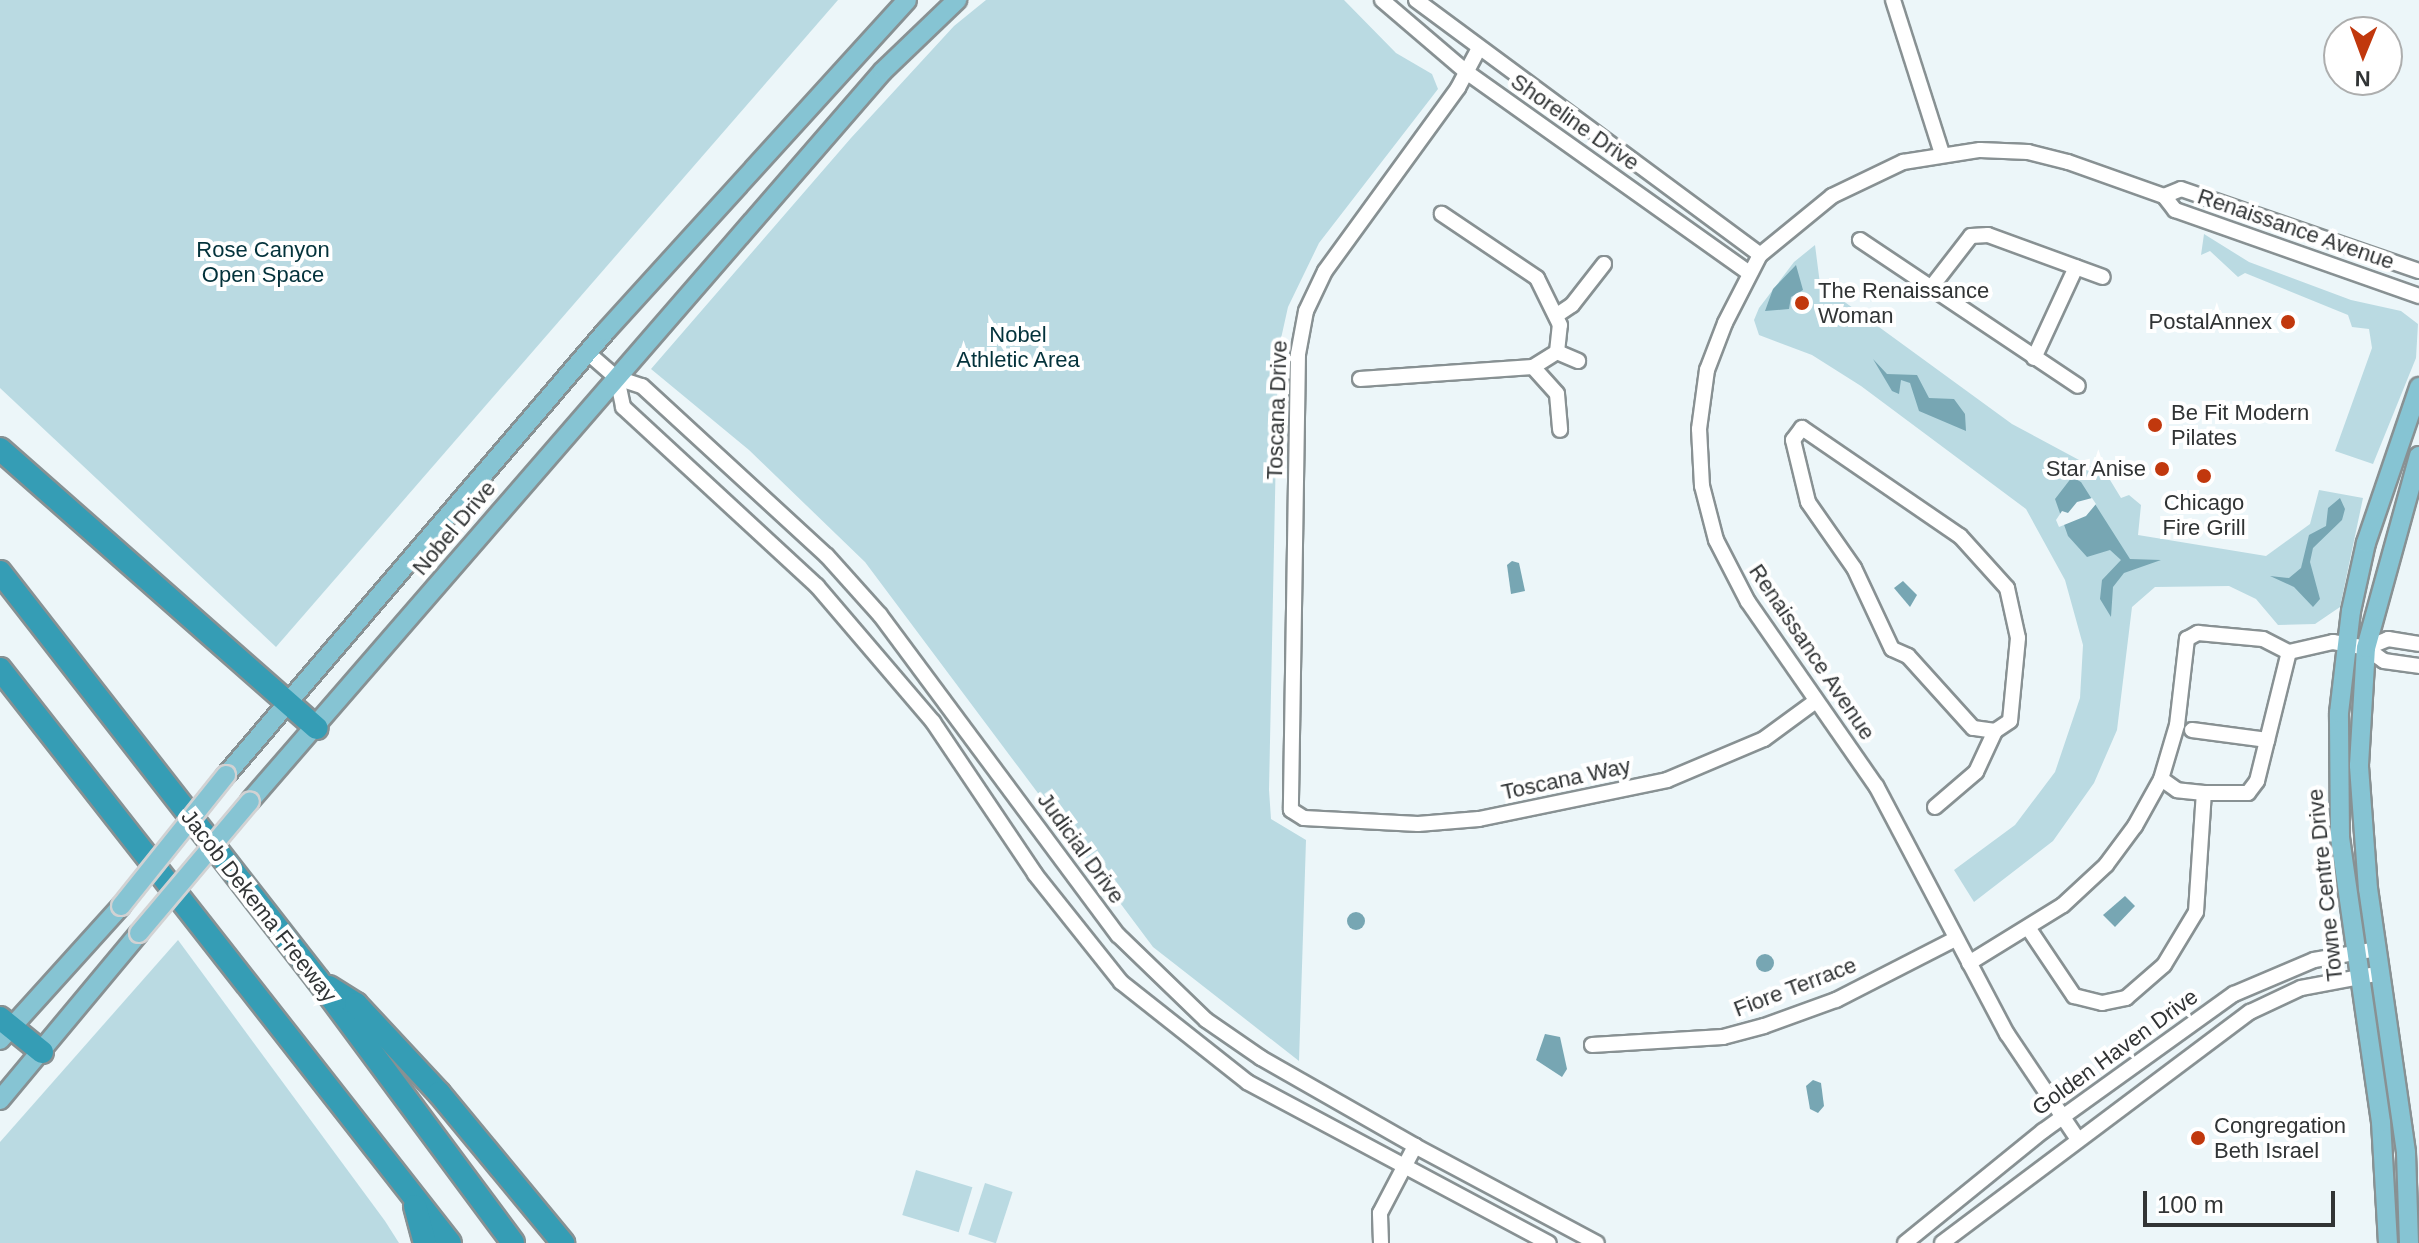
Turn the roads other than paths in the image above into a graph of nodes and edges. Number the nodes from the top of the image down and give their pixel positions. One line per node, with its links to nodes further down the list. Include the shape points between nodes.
1 (907, 0): 22 (main road, Nobel Drive)
2 (957, 0): 26 (main road, Nobel Drive, via 883,71)
3 (1382, 0): 7 (street, Shoreline Drive)
4 (1416, 0): 6 (street, Shoreline Drive)
5 (1893, 0): 8 (street)
6 (1478, 50): 7 (street, Toscana Drive); 12 (street, Shoreline Drive)
7 (1465, 71): 16 (street, Shoreline Drive); 49 (street, Toscana Drive, via 1325,271 1306,311 1298,354 1289,801 1291,810)
8 (1942, 154): 9 (street, Renaissance Avenue, via 2028,152); 12 (street, Renaissance Avenue, via 1855,181)
9 (2164, 196): 15 (street, Renaissance Avenue, via 2181,189); 19 (street, Renaissance Avenue, via 2175,210)
10 (1442, 214): 20 (street, via 1537,278)
11 (1860, 240): 18 (street)
12 (1760, 255): 16 (street, Renaissance Avenue)
13 (1604, 264): 20 (street, via 1572,305)
14 (2076, 267): 17 (street); 18 (street, via 1970,232); 23 (street)
15 (2419, 271)
16 (1748, 272): 40 (street, Renaissance Avenue, via 1704,384 1699,429 1702,486 1733,578)
17 (2103, 277)
18 (1933, 285): 23 (street)
19 (2419, 296)
20 (1557, 315): 21 (street)
21 (1557, 352): 24 (street); 25 (street)
22 (588, 353): 26 (street, Judicial Drive); 41 (main road, Nobel Drive)
23 (2034, 358): 28 (street)
24 (1578, 361)
25 (1533, 367): 27 (street); 30 (street, via 1557,394)
26 (617, 378): 42 (main road, Nobel Drive); 64 (street, Judicial Drive, via 642,386 754,484 880,615 1141,962 1206,1020 1261,1058); 65 (street, Judicial Drive, via 623,407 817,586 933,722 1035,874 1121,982 1247,1082)
27 (1360, 379)
28 (2078, 386)
29 (2419, 387): 34 (main road, Towne Centre Drive, via 2366,543)
30 (1560, 430)
31 (0, 449): 41 (highway)
32 (2419, 456): 36 (main road, Towne Centre Drive)
33 (0, 572): 57 (highway, Jacob Dekema Freeway)
34 (2346, 644): 36 (street); 37 (street, via 2313,642); 53 (main road, Towne Centre Drive, via 2337,781)
35 (2419, 644): 36 (street, via 2388,639)
36 (2366, 648): 38 (street, via 2384,661); 52 (main road, Towne Centre Drive, via 2360,807)
37 (2289, 652): 45 (street); 46 (street, via 2263,639 2198,633 2187,639 2177,725)
38 (2419, 666)
39 (0, 669): 66 (highway)
40 (1816, 701): 49 (street, Toscana Way, via 1764,739 1667,780 1479,819 1418,824); 51 (street, Renaissance Avenue, via 1876,786)
41 (287, 703): 42 (highway); 58 (main road, Nobel Drive, bridge, via 121,906)
42 (316, 728): 60 (main road, Nobel Drive, bridge)
43 (2192, 730): 45 (street)
44 (1995, 731): 44 (street, via 2010,721 2017,682 2018,638 2007,588 1960,536 1802,428 1793,440 1808,502 1854,568 1892,649 1908,656 1973,728); 48 (street, via 1976,772)
45 (2267, 740): 47 (street, via 2265,762 2248,793)
46 (2161, 779): 47 (street, via 2177,790); 50 (street, via 2106,865)
47 (2204, 793): 50 (street, via 2196,912 2178,946 2146,984 2126,998 2102,1003 2074,996)
48 (1935, 807)
49 (1304, 818)
50 (2029, 929): 54 (street)
51 (1955, 939): 54 (street, Renaissance Avenue); 59 (street, Fiore Terrace, via 1836,1000 1764,1026 1723,1037)
52 (2378, 949): 53 (street, Golden Haven Drive); 55 (main road, Towne Centre Drive)
53 (2355, 952): 56 (main road, Towne Centre Drive); 62 (street, Golden Haven Drive, via 2314,960 2234,994)
54 (1969, 963): 62 (street, Renaissance Avenue, via 2007,1034)
55 (2381, 973): 56 (street, Golden Haven Drive); 77 (main road, Towne Centre Drive, via 2406,1152)
56 (2358, 976): 63 (street, Golden Haven Drive, via 2301,988 2250,1012); 76 (main road, Towne Centre Drive, via 2385,1162)
57 (318, 980): 69 (highway, Jacob Dekema Freeway); 70 (highway, via 356,1004 377,1026)
58 (4, 1029): 60 (highway)
59 (1592, 1045)
60 (42, 1052): 61 (main road, Nobel Drive)
61 (0, 1100)
62 (2063, 1117): 63 (street, Renaissance Avenue); 74 (street, Golden Haven Drive)
63 (2077, 1138): 75 (street, Golden Haven Drive)
64 (1415, 1146): 65 (street); 73 (street, Judicial Drive)
65 (1403, 1166): 71 (street, via 1380,1213); 72 (street, Judicial Drive)
66 (412, 1197): 67 (highway); 68 (highway)
67 (425, 1243)
68 (450, 1243)
69 (513, 1243)
70 (563, 1243)
71 (1381, 1243)
72 (1549, 1243)
73 (1597, 1243)
74 (1905, 1243)
75 (1942, 1243)
76 (2388, 1243)
77 (2409, 1243)

